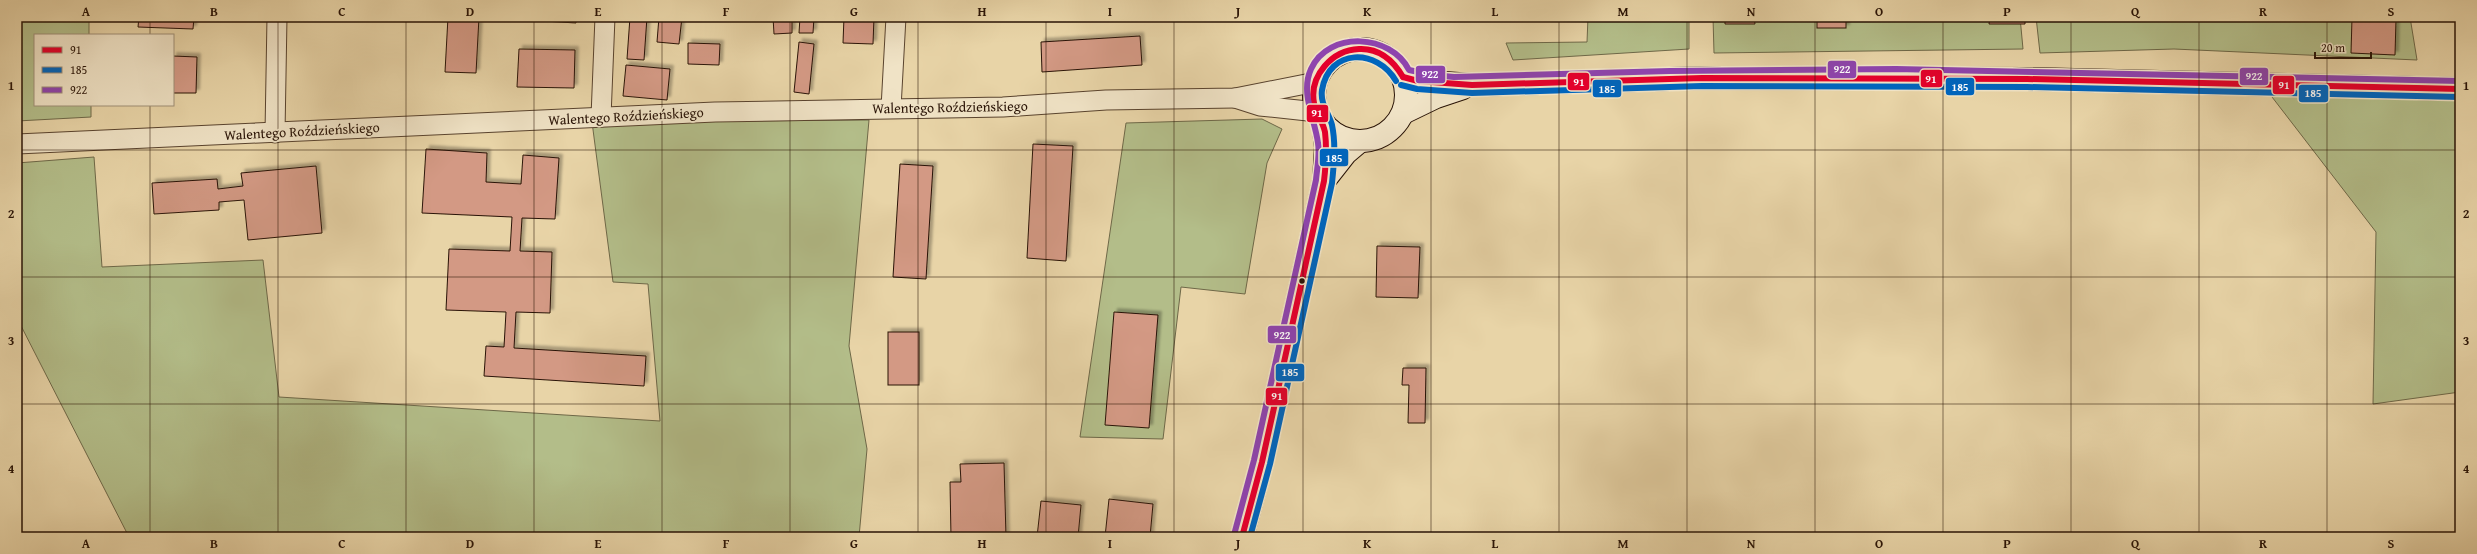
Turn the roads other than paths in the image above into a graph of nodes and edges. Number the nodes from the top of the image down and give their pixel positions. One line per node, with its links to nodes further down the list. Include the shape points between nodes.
1 (277, 17): 13 (street)
2 (605, 17): 11 (street)
3 (896, 17): 9 (street)
4 (1403, 77): 5 (street, via 1398,67 1384,55 1367,49 1354,49 1341,52 1330,60 1321,69); 6 (street, via 1418,81); 10 (street, via 1407,98)
5 (1316, 82): 8 (street, Walentego Roździeńskiego); 12 (street, via 1314,92)
6 (1472, 85): 7 (street, via 1718,78 2035,80); 10 (street, via 1436,97)
7 (2460, 89)
8 (1235, 98): 9 (street, Walentego Roździeńskiego, via 1106,100 1004,107); 12 (street, Walentego Roździeńskiego, via 1260,106)
9 (890, 108): 11 (street, Walentego Roździeńskiego)
10 (1403, 113): 14 (street, via 1396,125 1385,134 1372,140)
11 (601, 117): 13 (street, Walentego Roździeńskiego)
12 (1320, 117): 14 (street, via 1332,132); 16 (street, via 1326,147)
13 (275, 133): 15 (street, Walentego Roździeńskiego)
14 (1358, 142): 16 (street)
15 (17, 144)
16 (1324, 181): 17 (street, via 1262,462)
17 (1242, 537)

